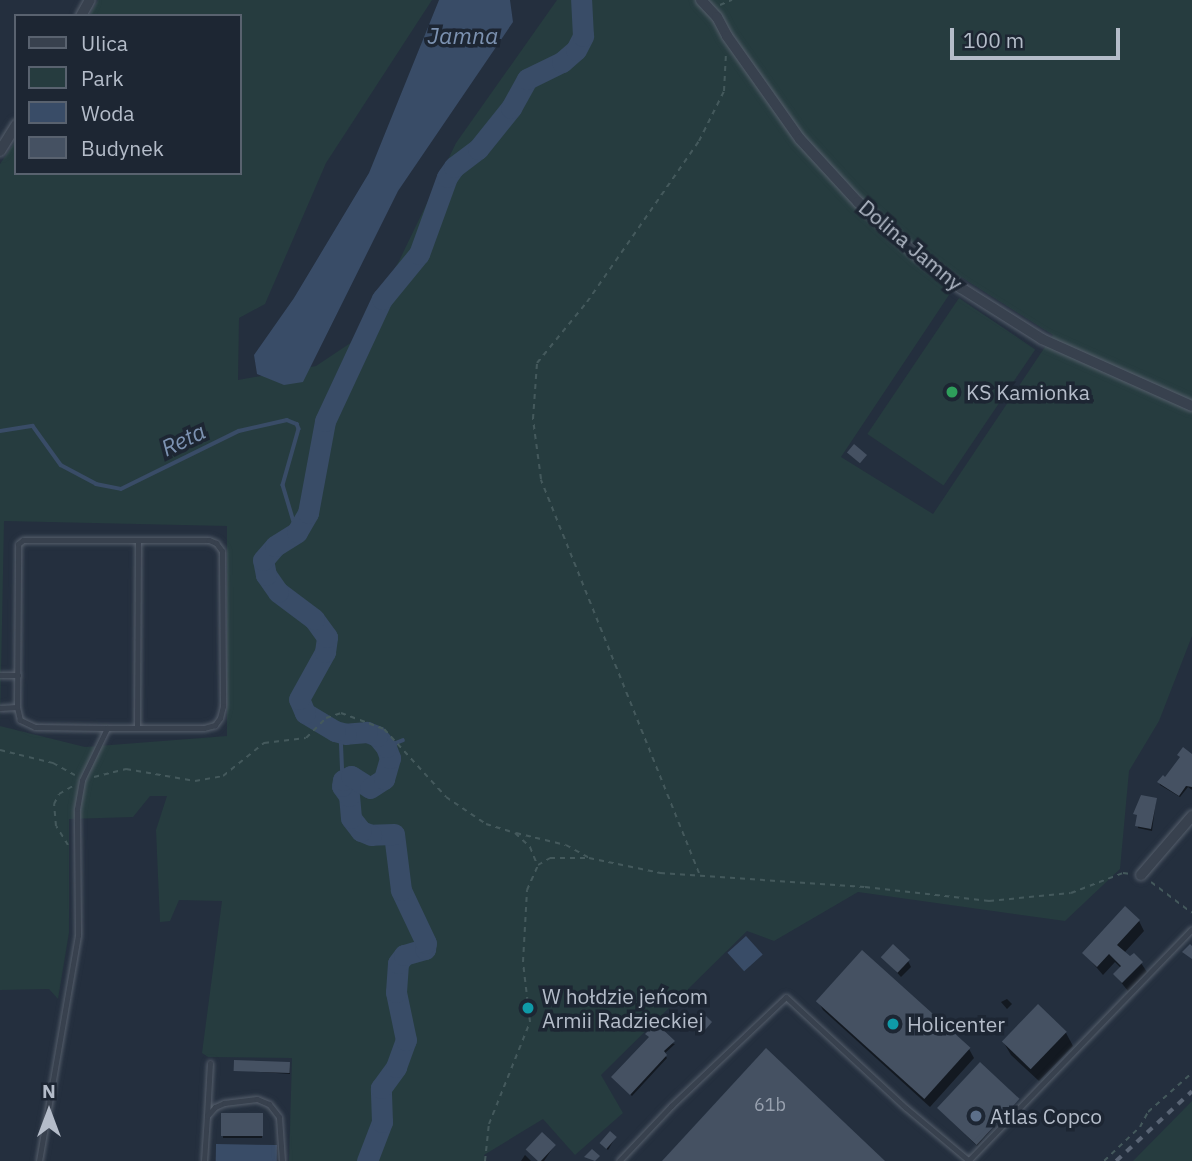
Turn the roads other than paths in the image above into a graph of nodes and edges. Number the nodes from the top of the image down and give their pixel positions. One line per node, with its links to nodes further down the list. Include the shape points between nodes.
1 (701, 0): 4 (street, Dolina Jamny, via 718,17 800,139 858,202 918,256 1042,339)
2 (14, 128): 3 (street)
3 (0, 151)
4 (1192, 407)
5 (138, 540): 7 (lane, via 23,540 18,544); 11 (lane); 11 (lane, via 209,540 222,551 223,706 215,725 204,728)
6 (0, 675): 7 (lane)
7 (18, 675): 8 (lane)
8 (18, 707): 9 (lane); 10 (lane, via 20,720 35,727)
9 (0, 708)
10 (107, 728): 11 (lane); 17 (lane, via 82,780 77,809 78,935)
11 (137, 728)
12 (1192, 816): 13 (street)
13 (1141, 874)
14 (1192, 929): 21 (lane)
15 (210, 1063): 16 (lane)
16 (207, 1116): 18 (lane); 19 (lane, via 225,1103 257,1099 269,1104 279,1117)
17 (39, 1161)
18 (204, 1161)
19 (282, 1161)
20 (619, 1161): 21 (lane, via 786,997)
21 (968, 1161)

